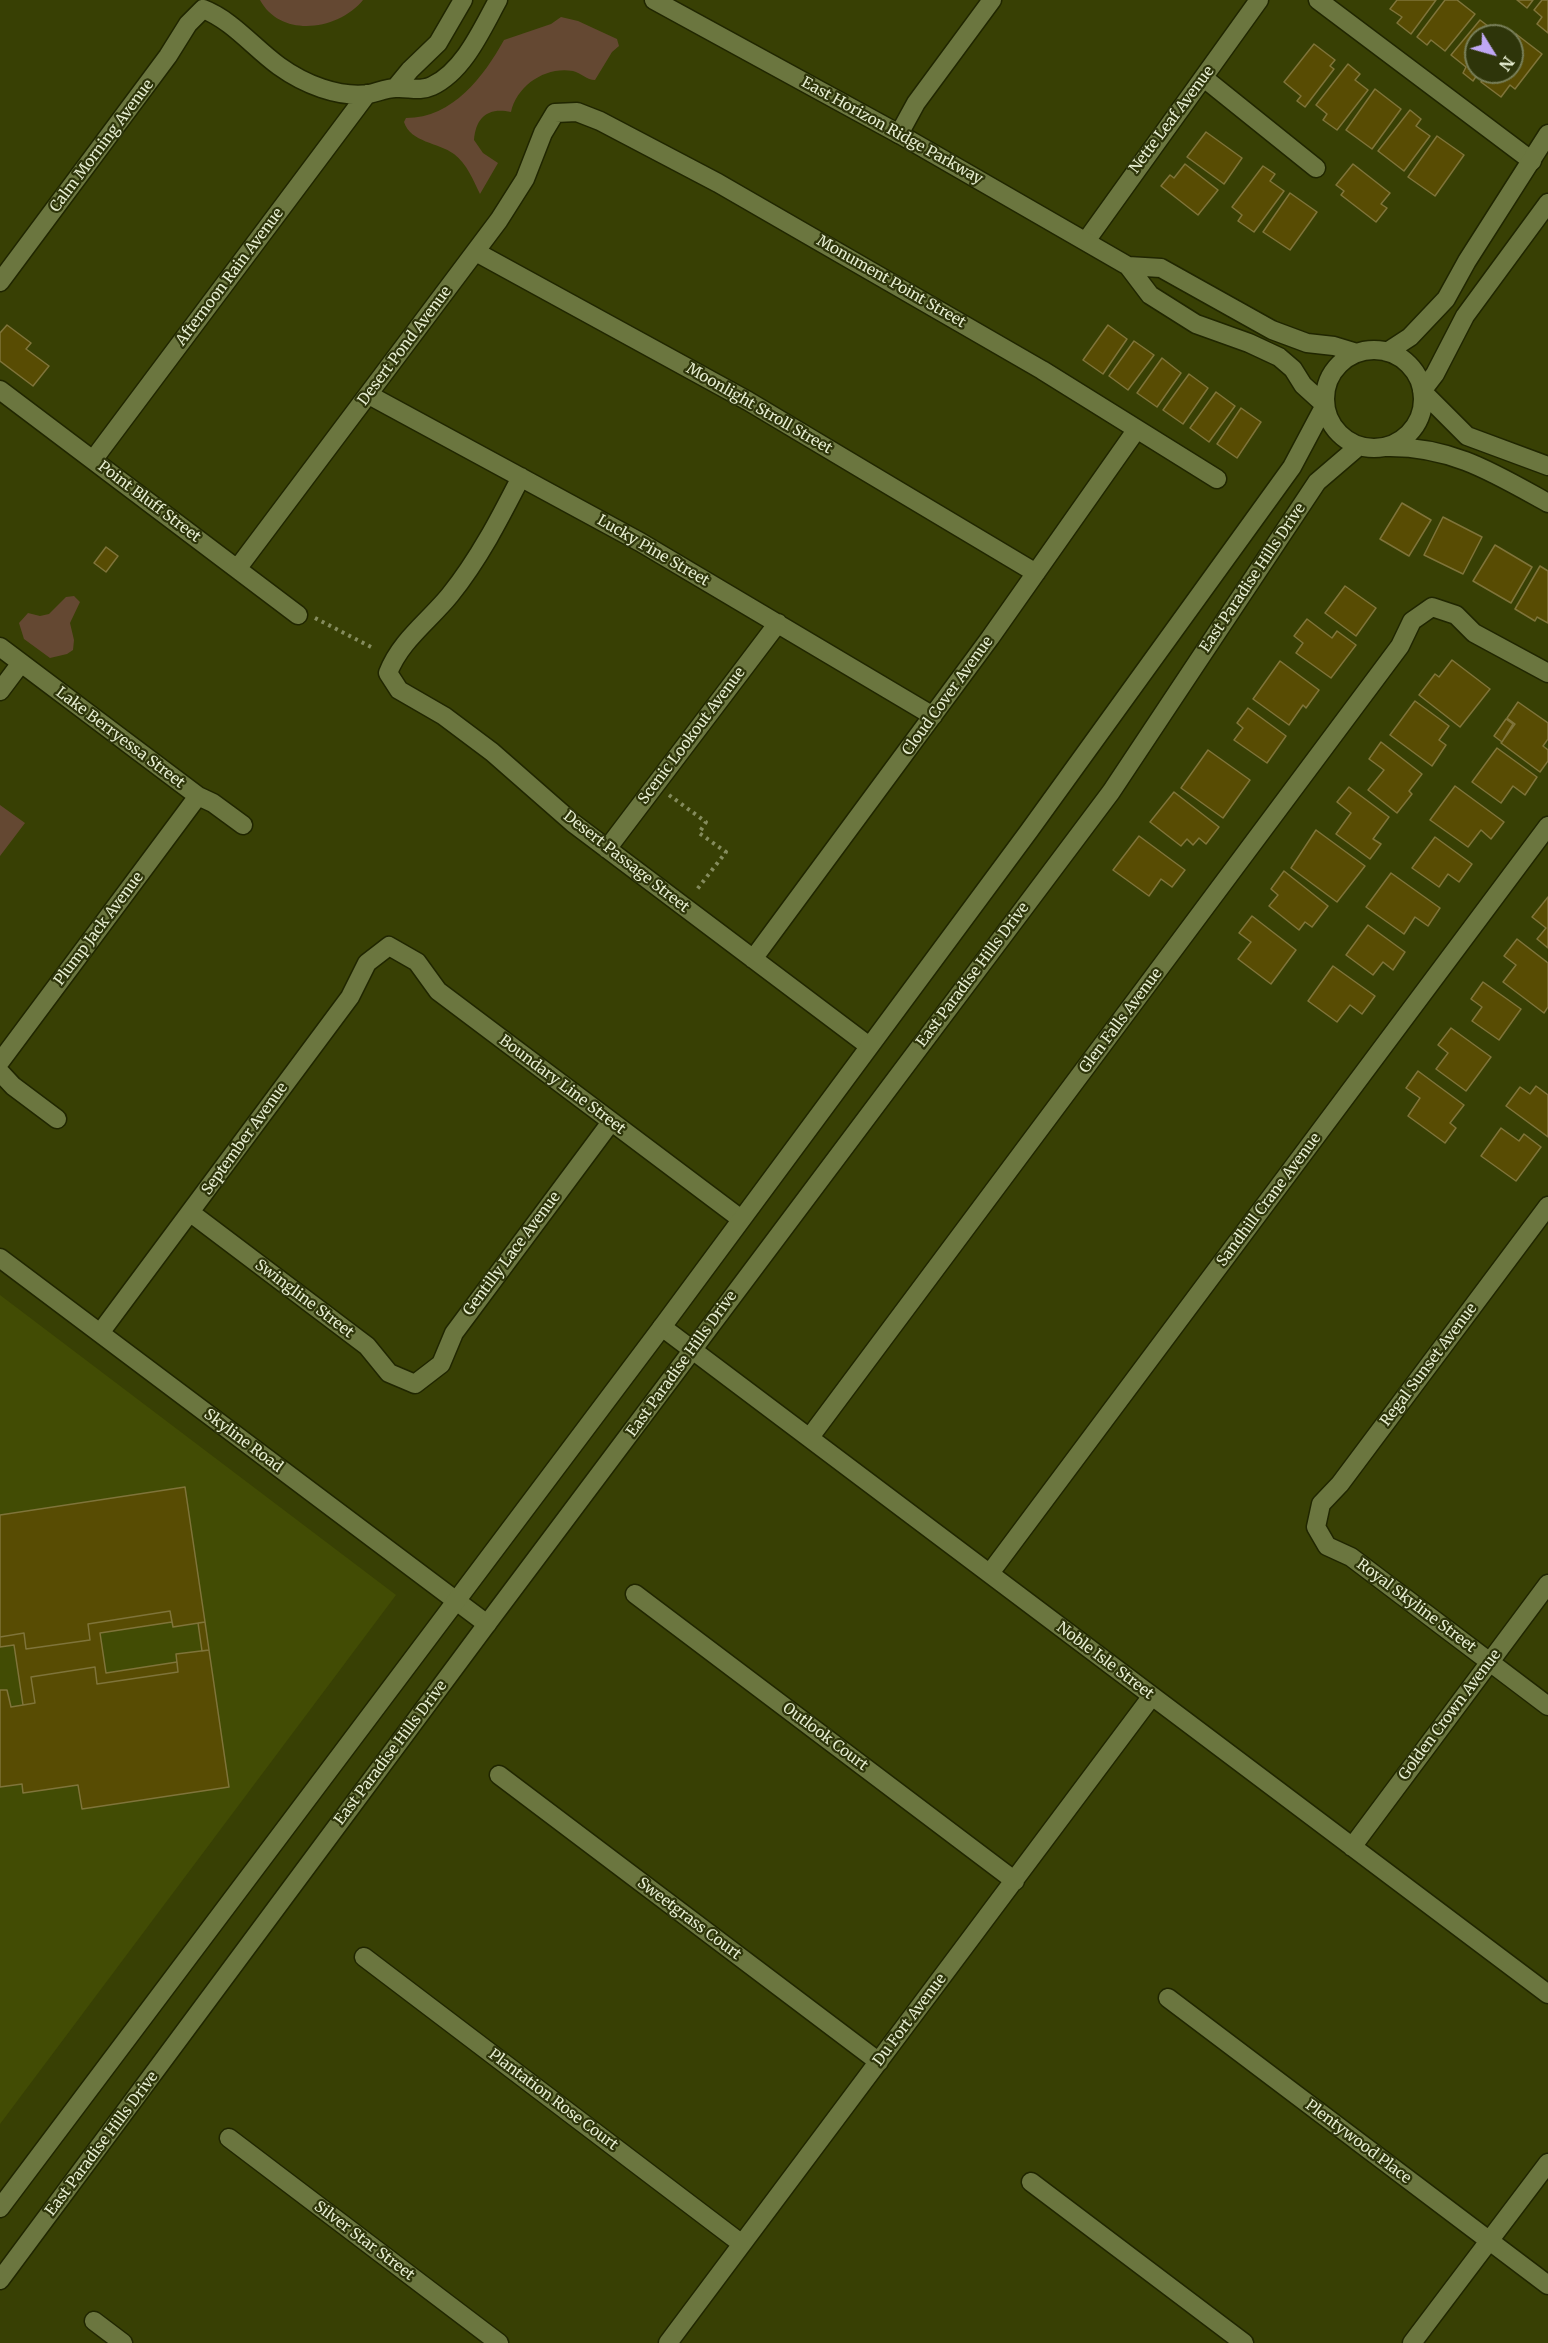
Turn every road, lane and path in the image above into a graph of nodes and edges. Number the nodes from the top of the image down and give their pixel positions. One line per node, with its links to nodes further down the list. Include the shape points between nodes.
1 (463, 0): 8 (street, via 438,43)
2 (498, 0): 8 (street, via 477,37 449,73 432,86 418,90)
3 (654, 0): 11 (street, East Horizon Ridge Parkway)
4 (992, 0): 11 (street, via 916,103)
5 (1259, 0): 7 (street, Nette Leaf Avenue)
6 (1318, 0): 13 (street)
7 (1204, 78): 14 (street); 16 (street, Nette Leaf Avenue)
8 (396, 87): 9 (street)
9 (367, 94): 19 (street, Calm Morning Avenue, via 338,92 300,80 237,33 220,15 203,9 188,24); 29 (street, Afternoon Rain Avenue)
10 (555, 113): 17 (street, Desert Pond Avenue, via 525,179); 26 (street, Monument Point Street, via 577,111 657,150 916,296)
11 (899, 134): 16 (street, East Horizon Ridge Parkway)
12 (1548, 134): 13 (street)
13 (1532, 161): 20 (street, via 1446,299 1410,337)
14 (1316, 168)
15 (1548, 203): 23 (street, via 1465,316)
16 (1086, 241): 18 (street, East Horizon Ridge Parkway)
17 (476, 252): 24 (street, Desert Pond Avenue); 35 (street, Moonlight Stroll Street, via 748,402)
18 (1128, 266): 21 (street, East Horizon Ridge Parkway, via 1161,268 1272,330 1306,343); 25 (street, East Horizon Ridge Parkway, via 1150,295 1196,324 1279,357)
19 (0, 282)
20 (1387, 352): 21 (street); 23 (street, via 1410,366)
21 (1357, 353): 25 (street, via 1342,361 1332,374 1325,389)
22 (0, 390): 29 (street, Point Bluff Street)
23 (1422, 391): 28 (street, via 1423,406 1410,432); 30 (street, via 1467,436)
24 (369, 395): 31 (street, Lucky Pine Street); 34 (street, Desert Pond Avenue)
25 (1325, 405): 27 (street, via 1336,431); 52 (street, East Paradise Hills Drive, via 1292,467)
26 (1137, 429): 32 (street, Monument Point Street); 35 (street, Cloud Cover Avenue)
27 (1359, 446): 28 (street); 63 (street, East Paradise Hills Drive, via 1317,482 1111,792)
28 (1385, 447): 33 (street, via 1441,452 1472,462)
29 (93, 460): 34 (street, Point Bluff Street)
30 (1548, 466)
31 (521, 477): 37 (street, Lucky Pine Street); 48 (street, Desert Passage Street, via 473,563 451,595 394,656 388,673 399,690 444,716 492,752)
32 (1217, 479)
33 (1548, 503)
34 (237, 569): 36 (street, Point Bluff Street)
35 (1036, 573): 43 (street, Cloud Cover Avenue)
36 (303, 614): 39 (path)
37 (778, 623): 43 (street, Lucky Pine Street); 48 (street, Scenic Lookout Avenue)
38 (0, 647): 40 (street, Lake Berryessa Street)
39 (373, 648)
40 (21, 663): 42 (street); 45 (street, Lake Berryessa Street)
41 (1548, 673): 65 (street, Glen Falls Avenue, via 1474,633 1455,615 1432,607 1412,621 1400,646)
42 (0, 691)
43 (933, 716): 51 (street, Cloud Cover Avenue)
44 (664, 791): 49 (path, via 706,822 699,833 726,852)
45 (198, 796): 46 (street, Lake Berryessa Street); 53 (street, Plump Jack Avenue)
46 (243, 825)
47 (1548, 826): 67 (street, Sandhill Crane Avenue)
48 (607, 849): 51 (street, Desert Passage Street)
49 (690, 897)
50 (389, 946): 56 (street, Boundary Line Street, via 417,962 438,991); 58 (street, September Avenue, via 367,963 350,997)
51 (753, 958): 52 (street, Desert Passage Street)
52 (869, 1046): 59 (street, East Paradise Hills Drive)
53 (0, 1062)
54 (0, 1072): 55 (street)
55 (57, 1119)
56 (611, 1122): 59 (street, Boundary Line Street); 64 (street, Gentilly Lace Avenue, via 454,1333 441,1364)
57 (1548, 1206): 66 (street, Regal Sunset Avenue, via 1321,1504)
58 (191, 1213): 62 (street, September Avenue); 64 (street, Swingline Street, via 367,1346 389,1373)
59 (741, 1219): 61 (street, East Paradise Hills Drive)
60 (0, 1258): 62 (street, Skyline Road)
61 (662, 1327): 63 (street, Noble Isle Street); 70 (street, East Paradise Hills Drive)
62 (100, 1334): 70 (street, Skyline Road)
63 (694, 1350): 65 (street, Noble Isle Street); 71 (street, East Paradise Hills Drive)
64 (415, 1384)
65 (810, 1437): 67 (street, Noble Isle Street)
66 (1316, 1527): 72 (street, Royal Skyline Street, via 1327,1546 1351,1557)
67 (990, 1573): 73 (street, Noble Isle Street)
68 (1548, 1584): 72 (street, Golden Crown Avenue)
69 (635, 1594): 77 (street, Outlook Court)
70 (456, 1600): 71 (street, Skyline Road); 85 (street, East Paradise Hills Drive)
71 (487, 1624): 88 (street, East Paradise Hills Drive)
72 (1490, 1661): 74 (street, Royal Skyline Street); 76 (street, Golden Crown Avenue)
73 (1152, 1696): 76 (street, Noble Isle Street); 77 (street, Du Fort Avenue)
74 (1548, 1706)
75 (499, 1775): 81 (street, Sweetgrass Court)
76 (1352, 1847): 79 (street, Noble Isle Street)
77 (1015, 1881): 81 (street, Du Fort Avenue)
78 (363, 1957): 87 (street, Plantation Rose Court)
79 (1548, 1994)
80 (1168, 1998): 86 (street, Plentywood Place)
81 (879, 2062): 87 (street, Du Fort Avenue)
82 (229, 2138): 92 (street, Silver Star Street)
83 (1548, 2163): 86 (street)
84 (1031, 2182): 94 (street)
85 (0, 2208)
86 (1489, 2240): 89 (street, Plentywood Place); 95 (street)
87 (742, 2244): 93 (street, Du Fort Avenue)
88 (0, 2280)
89 (1548, 2285)
90 (94, 2321): 91 (street)
91 (123, 2343)
92 (500, 2343)
93 (668, 2343)
94 (1244, 2343)
95 (1412, 2343)

